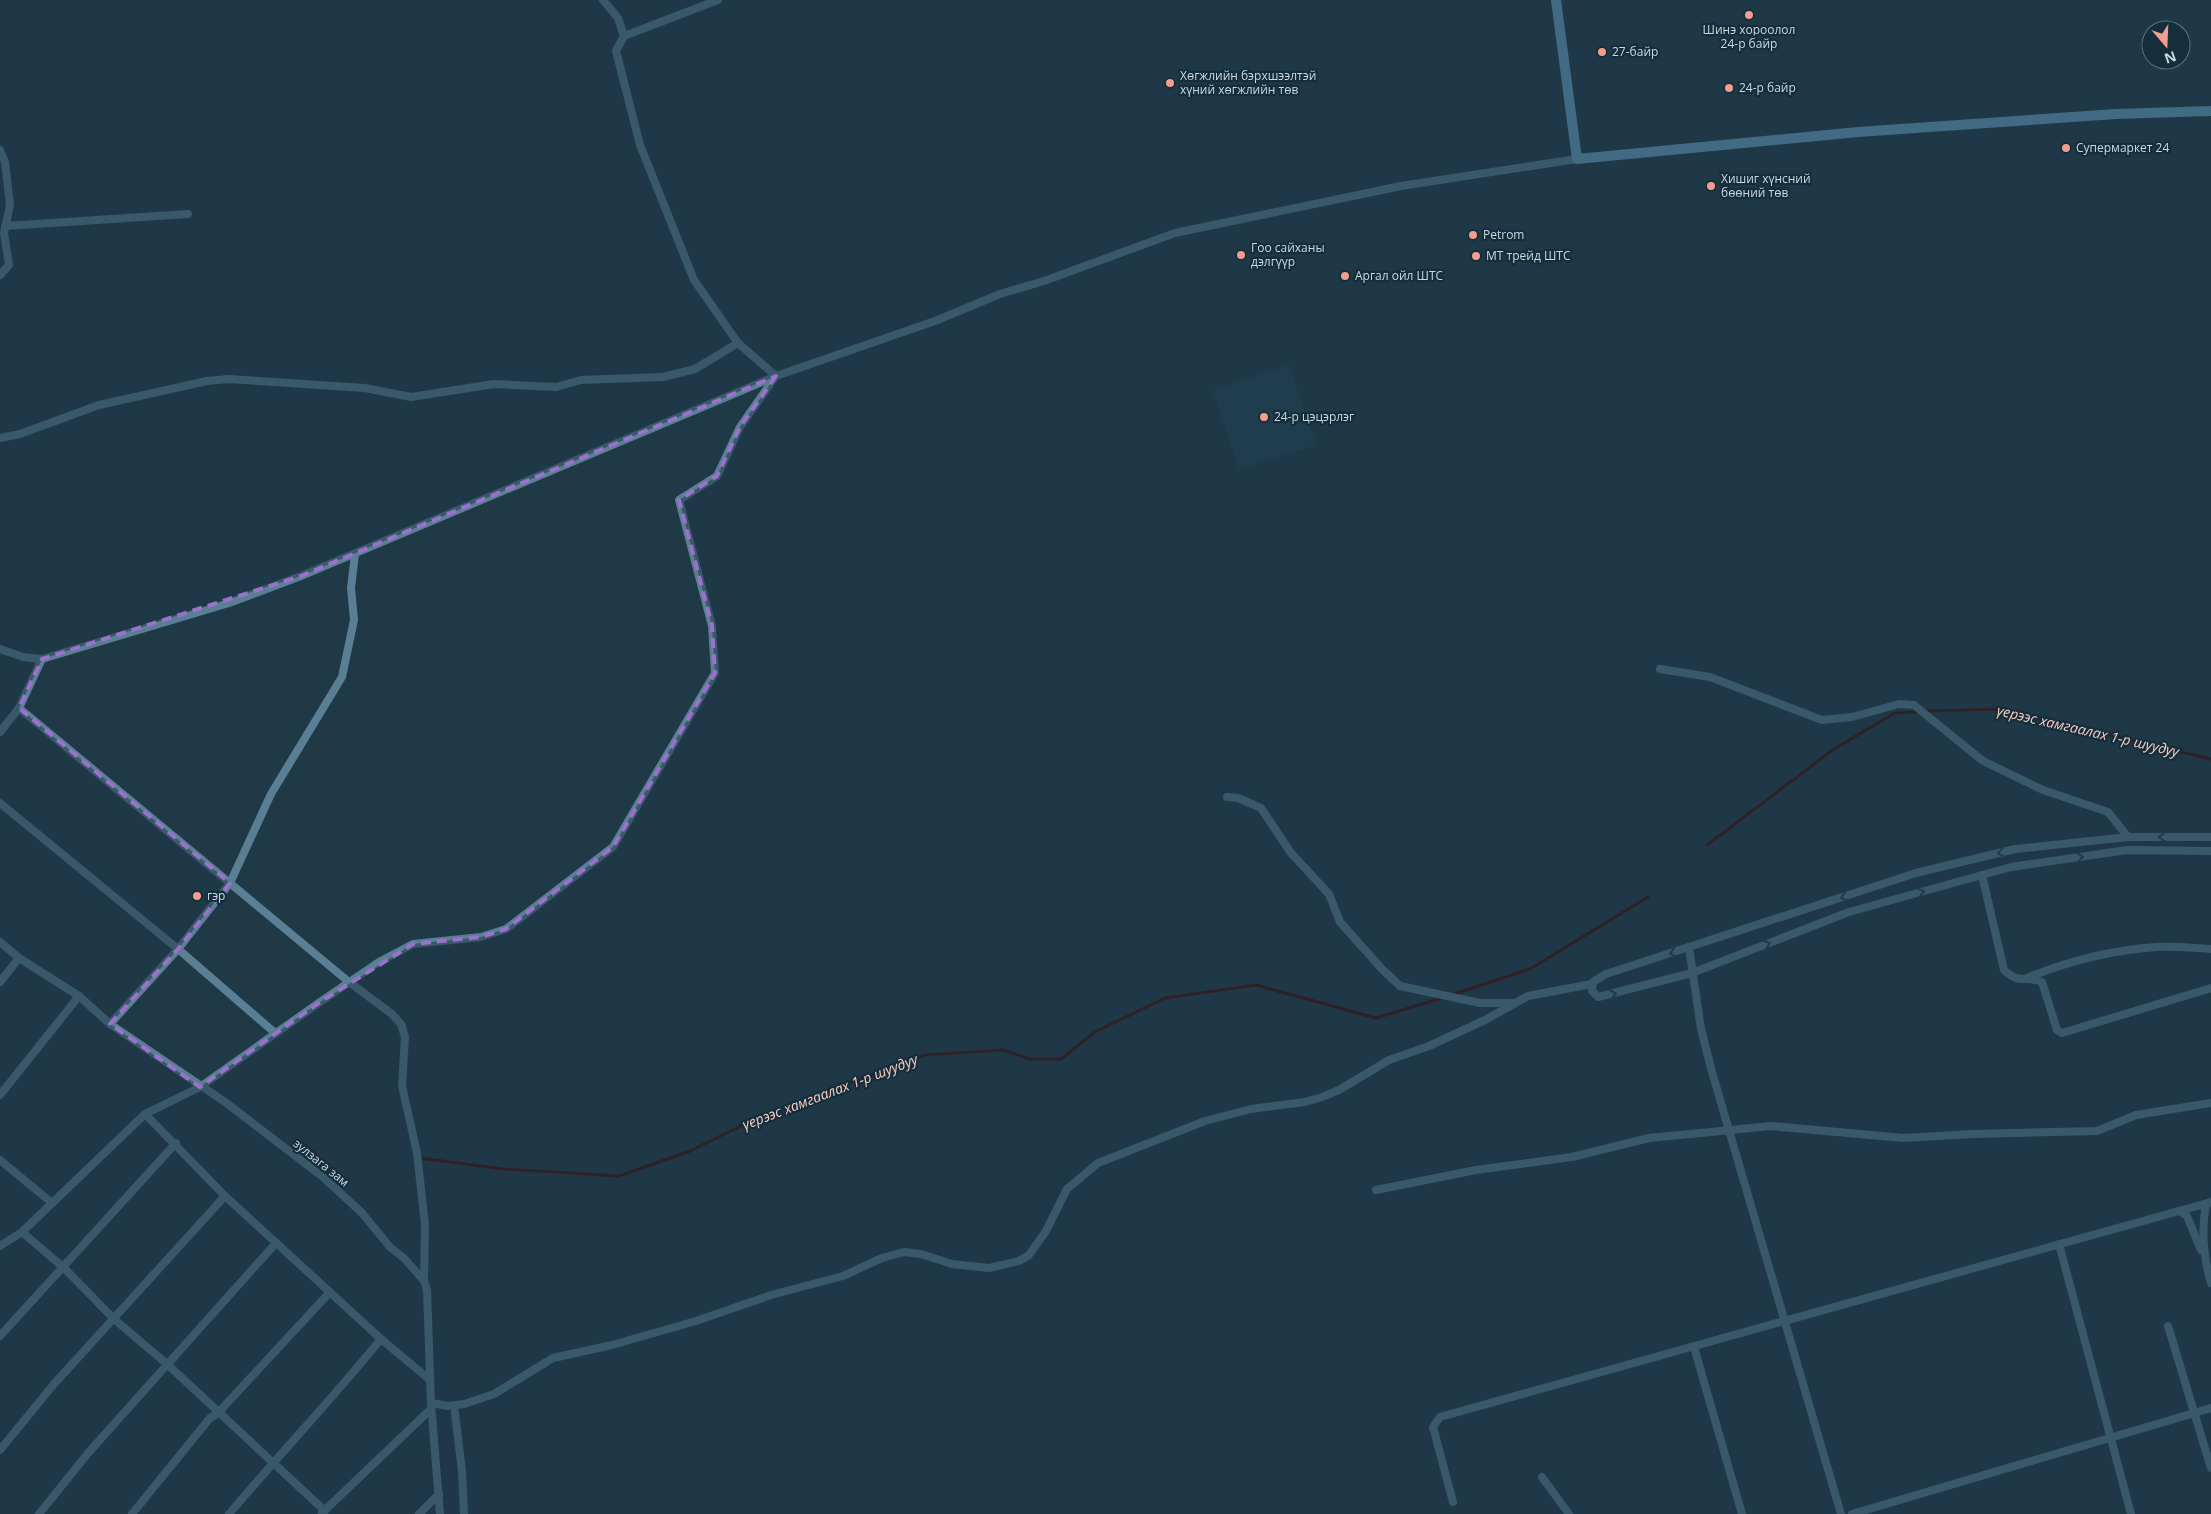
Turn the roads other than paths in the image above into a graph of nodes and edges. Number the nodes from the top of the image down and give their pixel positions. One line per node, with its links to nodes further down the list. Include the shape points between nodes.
1 (603, 0): 4 (street, via 618,18)
2 (718, 0): 4 (street)
3 (1556, 0): 7 (street)
4 (624, 36): 11 (street, via 616,51 640,145 694,280)
5 (2211, 111): 7 (street, via 2116,114 1858,132)
6 (0, 150): 9 (street, via 5,162 10,205)
7 (1577, 159): 12 (street, via 1401,186 1175,233)
8 (188, 214): 9 (street)
9 (6, 226): 10 (street, via 4,233 9,265)
10 (0, 275)
11 (738, 343): 12 (street); 13 (street, via 695,369 663,377 581,380 556,386 494,384 411,397 365,388 259,380 207,382 99,405 20,434)
12 (776, 376): 14 (street); 35 (street, via 740,427 717,476 679,500 712,626 714,673 613,847 506,929 480,937 413,944)
13 (0, 438)
14 (355, 554): 16 (street, via 229,602); 26 (street, via 351,588 354,620 342,677 271,794)
15 (0, 649): 16 (street)
16 (42, 659): 18 (street)
17 (1660, 669): 22 (street, via 1710,677 1822,720 1852,717 1899,704 1914,705 1983,761 2042,790 2108,812)
18 (19, 708): 19 (street); 26 (street)
19 (0, 732)
20 (1227, 797): 39 (street, via 1261,808 1291,853 1329,894 1340,922 1400,986 1480,1003)
21 (0, 803): 29 (street)
22 (2128, 837): 23 (street, one-way to 22); 28 (street, one-way to 28, via 2015,849 1916,873)
23 (2211, 837)
24 (2211, 851): 25 (street, one-way to 24, via 2011,867 2127,850)
25 (1982, 875): 32 (street, one-way to 25, via 1849,912); 33 (street, via 2004,970)
26 (230, 883): 29 (street); 35 (street)
27 (0, 942): 31 (street, зулзага зам)
28 (1689, 947): 32 (street); 36 (street, one-way to 36, via 1606,974)
29 (178, 949): 40 (street); 41 (street)
30 (2211, 949): 33 (street, via 2158,947 2099,955 2062,964)
31 (19, 958): 34 (street); 38 (street, зулзага зам)
32 (1692, 973): 36 (street, one-way to 32, via 1592,992 1598,997); 48 (street, via 1701,1029)
33 (2020, 980): 37 (street, via 2042,982 2057,1030 2062,1033)
34 (0, 982)
35 (349, 982): 41 (street); 62 (street, via 392,1014 401,1024 405,1037 402,1086 417,1153 425,1225)
36 (1592, 984): 39 (street, via 1528,996)
37 (2211, 988)
38 (78, 996): 40 (street, зулзага зам); 43 (street)
39 (1517, 1002): 73 (street, via 1429,1046 1389,1060 1339,1090 1305,1102 1251,1109 1205,1121 1098,1163 1067,1189 1046,1231 1030,1255 1019,1261 989,1268 952,1264 904,1252 843,1276 771,1295 696,1321 612,1346 553,1358 494,1394)
40 (110, 1024): 42 (street, зулзага зам)
41 (275, 1033): 42 (street)
42 (200, 1087): 47 (street); 62 (street, зулзага зам, via 225,1102 323,1177 362,1213)
43 (0, 1095)
44 (2211, 1103): 45 (street)
45 (2195, 1104): 46 (street); 48 (street, via 2136,1115 2097,1131 1903,1138 1770,1126)
46 (2211, 1108)
47 (145, 1114): 49 (street); 53 (street)
48 (1729, 1131): 51 (street, via 1649,1138 1572,1157 1476,1170); 66 (street)
49 (176, 1143): 52 (street); 61 (street)
50 (0, 1160): 53 (street)
51 (1376, 1190)
52 (225, 1196): 57 (street); 65 (street)
53 (52, 1203): 56 (street)
54 (2208, 1203): 55 (street); 60 (street, via 2202,1224)
55 (2180, 1211): 58 (street); 60 (street, via 2188,1216)
56 (22, 1232): 59 (street); 61 (street)
57 (276, 1243): 64 (street); 71 (street)
58 (2059, 1244): 66 (street); 78 (street)
59 (0, 1246)
60 (2204, 1262): 63 (street)
61 (64, 1268): 65 (street); 68 (street)
62 (424, 1281): 72 (street)
63 (2211, 1283)
64 (330, 1292): 69 (street); 76 (street)
65 (114, 1319): 71 (street); 79 (street, via 54,1384)
66 (1785, 1320): 70 (street); 94 (street)
67 (2168, 1326): 77 (street)
68 (0, 1336)
69 (381, 1339): 72 (street); 80 (street)
70 (1694, 1346): 84 (street, via 1440,1417 1433,1427); 93 (street)
71 (167, 1364): 76 (street); 86 (street)
72 (430, 1380): 74 (street)
73 (454, 1405): 74 (street); 91 (street)
74 (431, 1406): 83 (street); 85 (street)
75 (2211, 1408): 77 (street)
76 (218, 1413): 80 (street); 87 (street, via 210,1418)
77 (2194, 1413): 78 (street); 81 (street)
78 (2110, 1439): 95 (street); 96 (street)
79 (0, 1450)
80 (273, 1463): 85 (street); 88 (street)
81 (2211, 1468)
82 (1542, 1477): 92 (street)
83 (440, 1494): 89 (street); 90 (street)
84 (1453, 1502)
85 (323, 1512)
86 (39, 1514)
87 (132, 1514)
88 (229, 1514)
89 (419, 1514)
90 (440, 1514)
91 (464, 1514)
92 (1569, 1514)
93 (1742, 1514)
94 (1841, 1514)
95 (1852, 1514)
96 (2131, 1514)

